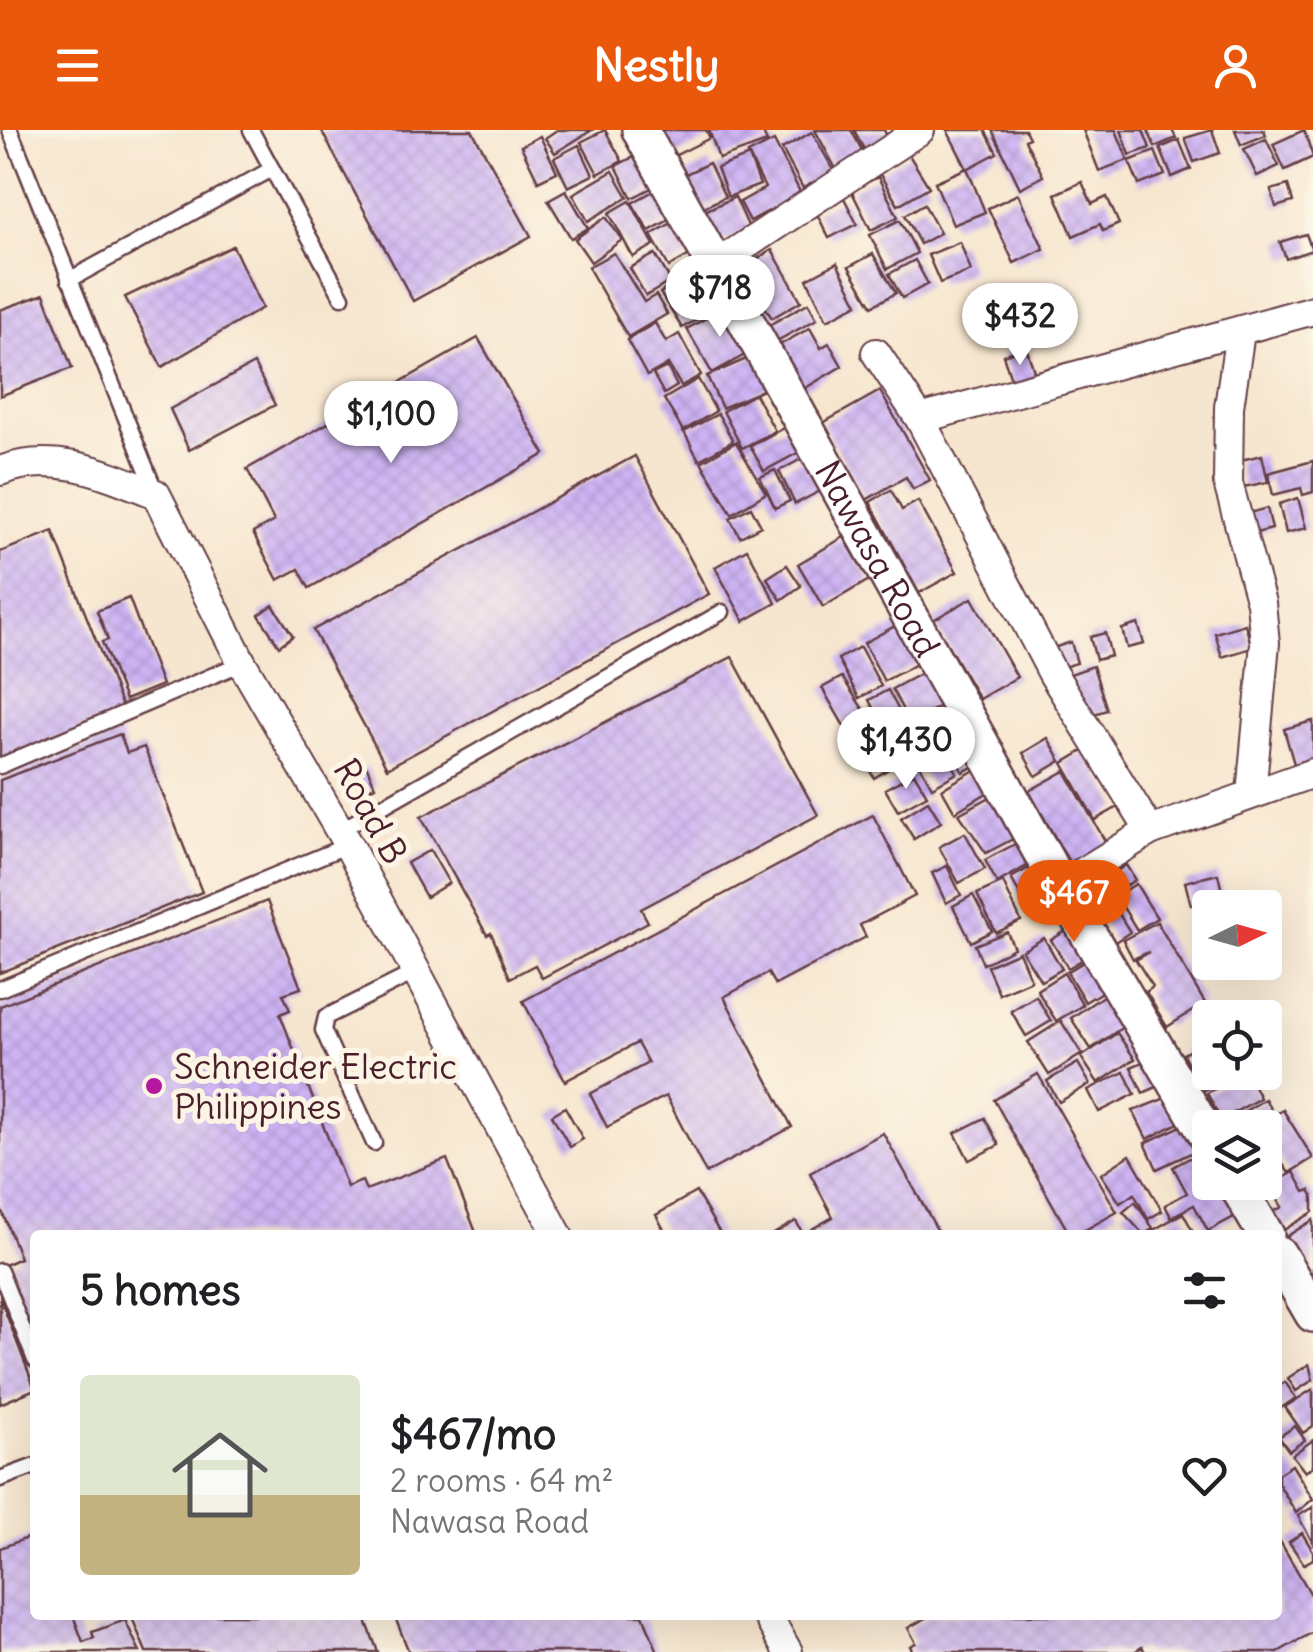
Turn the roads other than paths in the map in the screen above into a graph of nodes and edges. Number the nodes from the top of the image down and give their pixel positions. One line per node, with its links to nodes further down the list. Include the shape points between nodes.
1 (10, 130): 7 (lane)
2 (251, 130): 5 (lane)
3 (640, 130): 6 (street, Nawasa Road)
4 (920, 130): 6 (street)
5 (272, 168): 7 (lane); 8 (lane)
6 (716, 264): 22 (street, Nawasa Road)
7 (68, 280): 14 (lane)
8 (342, 297)
9 (1313, 310): 10 (street)
10 (1240, 332): 12 (street); 19 (street, via 1229,406 1228,483 1265,642)
11 (876, 353): 12 (street)
12 (920, 419): 20 (street, via 1053,674)
13 (0, 471): 14 (street, via 18,464 83,465)
14 (156, 494): 16 (street, Road B)
15 (722, 612): 21 (lane)
16 (242, 663): 17 (lane); 21 (street, Road B)
17 (0, 766)
18 (1313, 773): 19 (street)
19 (1251, 794): 20 (street)
20 (1150, 831): 22 (street)
21 (344, 838): 23 (street, Road B); 24 (lane)
22 (1060, 886): 25 (street, Nawasa Road)
23 (416, 972): 26 (lane, via 326,1017 323,1030); 28 (street, Road B)
24 (0, 989)
25 (1192, 1110)
26 (374, 1143)
27 (1246, 1200): 29 (street)
28 (555, 1230)
29 (1263, 1230)
30 (1282, 1261): 32 (street)
31 (0, 1272): 33 (lane)
32 (1313, 1314)
33 (30, 1347)
34 (30, 1468): 35 (lane)
35 (0, 1479)
36 (770, 1620): 37 (street)
37 (788, 1652)

